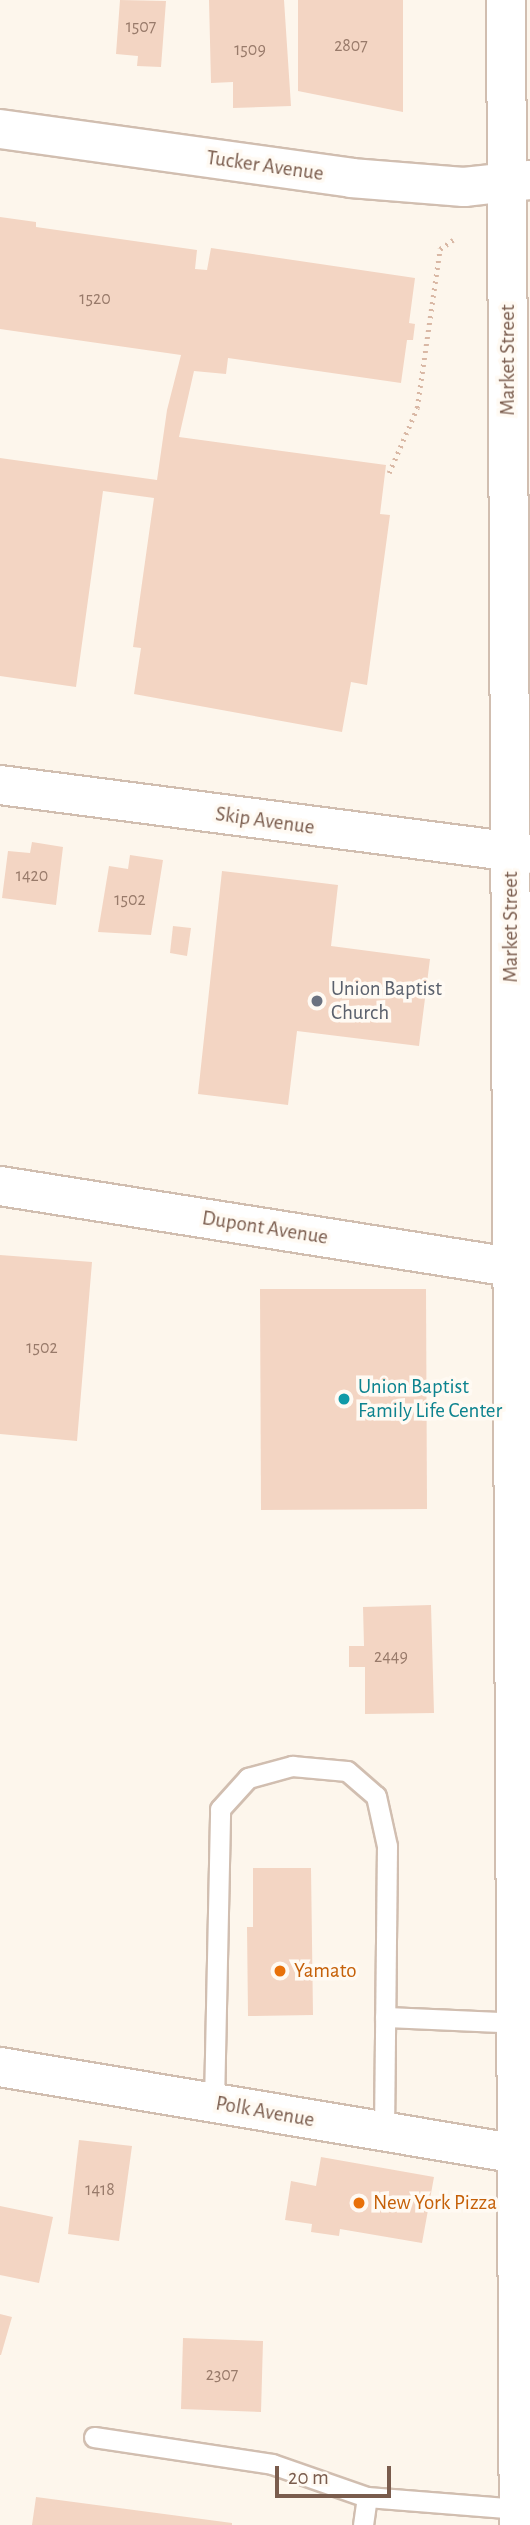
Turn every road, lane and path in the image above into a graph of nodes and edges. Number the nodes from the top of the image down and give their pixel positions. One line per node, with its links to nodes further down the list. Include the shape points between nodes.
1 (506, 0): 3 (main road, Market Street)
2 (0, 129): 3 (main road, Tucker Avenue, via 351,178 464,187)
3 (519, 182): 7 (main road, Market Street)
4 (453, 240): 5 (path, via 440,249 417,408)
5 (388, 472)
6 (0, 785): 7 (main road, Skip Avenue)
7 (520, 854): 9 (main road, Market Street)
8 (0, 1186): 9 (main road, Dupont Avenue)
9 (521, 1268): 11 (main road, Market Street)
10 (385, 2017): 11 (lane); 13 (lane, via 387,1846 376,1796 347,1771 292,1766 248,1778 220,1809); 14 (lane)
11 (524, 2023): 15 (main road, Market Street)
12 (0, 2067): 13 (main road, Polk Avenue)
13 (214, 2103): 14 (main road, Polk Avenue)
14 (384, 2133): 15 (main road, Polk Avenue)
15 (524, 2155): 18 (main road, Market Street)
16 (94, 2437): 17 (lane, via 272,2464)
17 (367, 2497): 18 (lane); 19 (lane)
18 (519, 2517)
19 (363, 2525)

